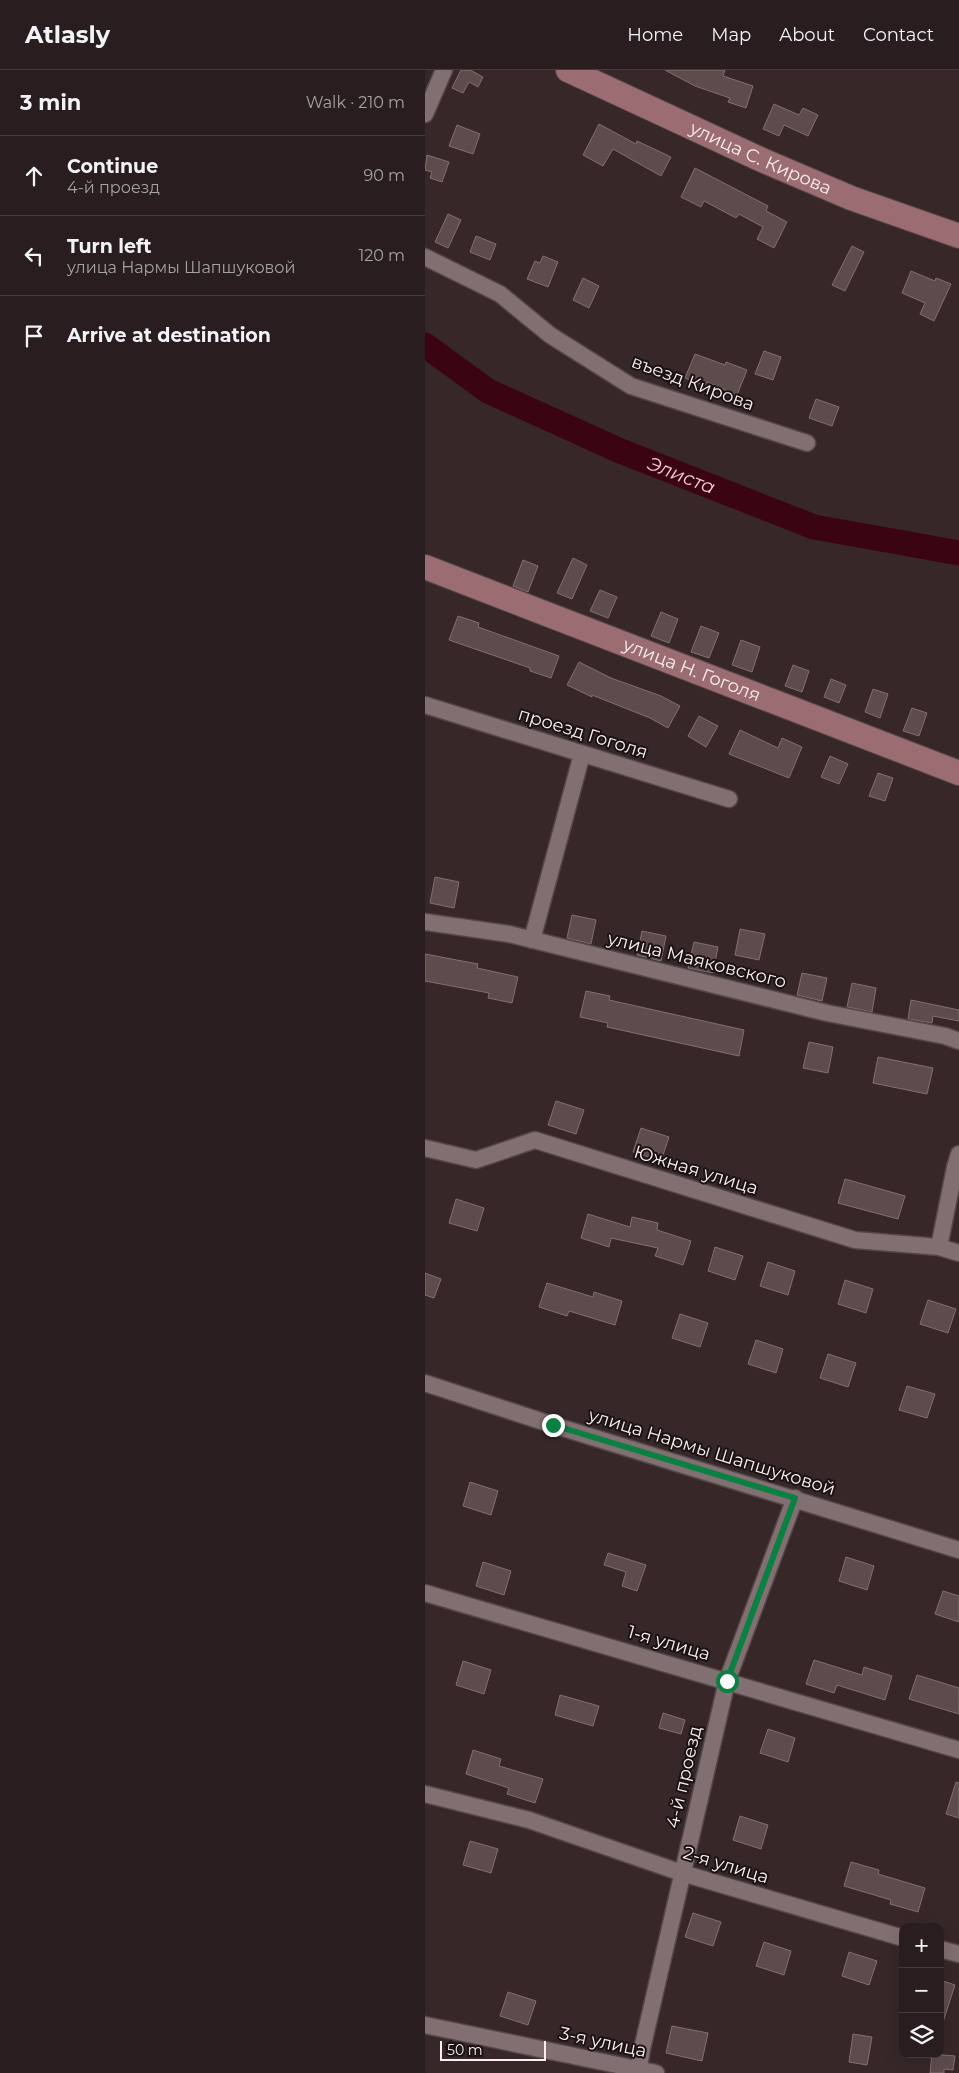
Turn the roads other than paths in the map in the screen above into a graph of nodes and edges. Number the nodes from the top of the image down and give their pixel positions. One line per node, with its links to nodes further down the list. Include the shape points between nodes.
1 (444, 70): 3 (street)
2 (567, 70): 4 (street, улица С. Кирова, via 851,198)
3 (425, 114)
4 (959, 236)
5 (425, 257): 6 (street, въезд Кирова, via 501,294 550,335 631,386)
6 (807, 443)
7 (425, 568): 10 (street, улица Н. Гоголя)
8 (425, 705): 9 (street, проезд Гоголя)
9 (582, 754): 11 (street, проезд Гоголя); 13 (street)
10 (959, 773)
11 (729, 799)
12 (425, 922): 13 (street, улица Маяковского)
13 (532, 940): 14 (street, улица Маяковского, via 827,1013)
14 (959, 1041)
15 (425, 1148): 17 (street, Южная улица, via 475,1160 535,1140 855,1240)
16 (959, 1154): 17 (street)
17 (939, 1247): 18 (street, Южная улица)
18 (959, 1253)
19 (425, 1383): 20 (street, улица Нармы Шапшуковой)
20 (795, 1498): 21 (street, улица Нармы Шапшуковой); 23 (street, 4-й проезд)
21 (959, 1550)
22 (425, 1593): 23 (street, 1-я улица)
23 (727, 1681): 24 (street, 1-я улица); 26 (street, 4-й проезд)
24 (959, 1750)
25 (425, 1794): 26 (street, 2-я улица, via 529,1820)
26 (681, 1873): 27 (street, 2-я улица); 31 (street, 4-й проезд)
27 (899, 1937)
28 (944, 1950): 29 (street)
29 (959, 1954)
30 (425, 2025): 31 (street, 3-я улица)
31 (639, 2071): 32 (street, 3-я улица)
32 (656, 2073)

